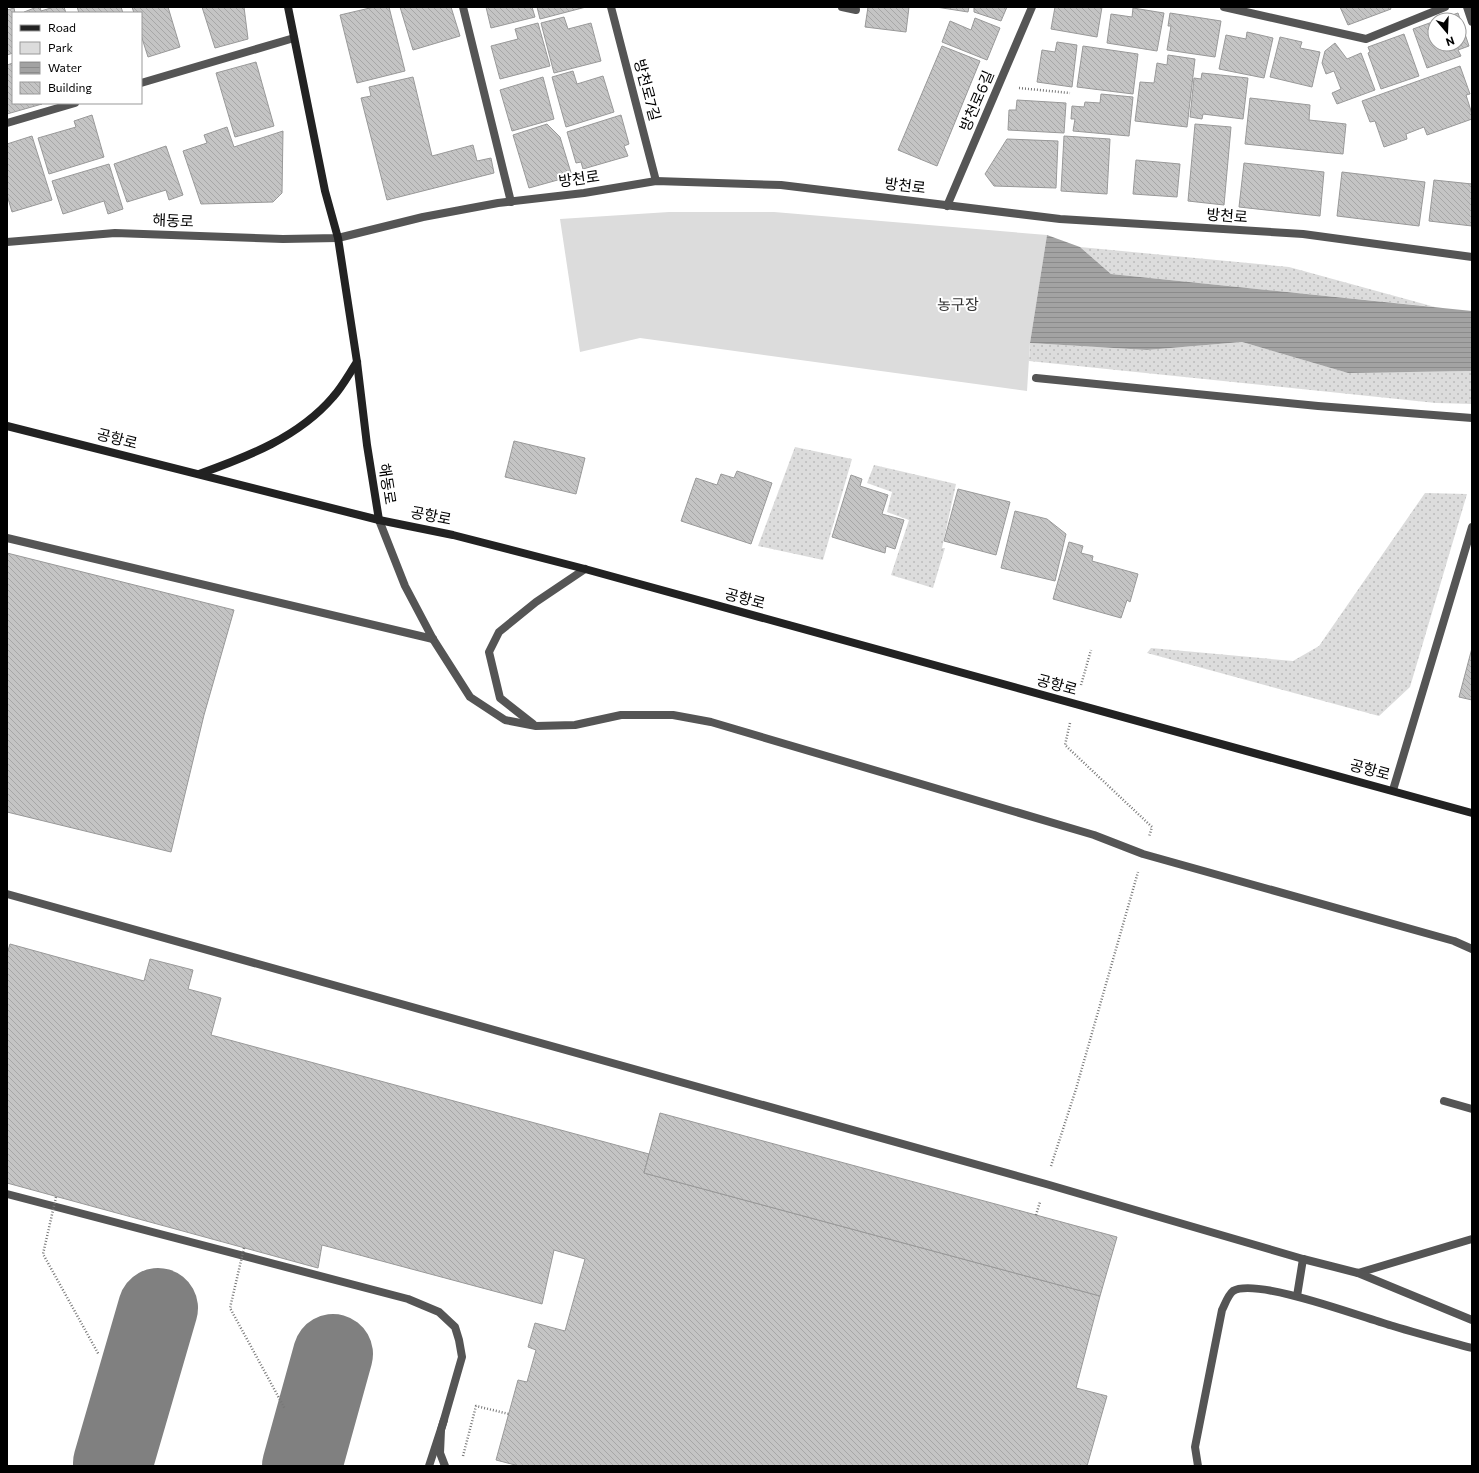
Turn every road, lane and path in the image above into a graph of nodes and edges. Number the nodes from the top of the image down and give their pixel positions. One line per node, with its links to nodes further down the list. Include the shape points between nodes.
1 (288, 7): 12 (main road, 해동로)
2 (463, 7): 19 (street)
3 (611, 7): 18 (street, 방천로7길)
4 (842, 7): 9 (street)
5 (1032, 7): 14 (street, 방천로6길)
6 (1224, 7): 10 (street)
7 (1445, 7): 10 (street, via 1366,39)
8 (1467, 7): 11 (street)
9 (856, 10)
10 (1258, 11)
11 (1472, 22)
12 (294, 38): 13 (street); 21 (main road, 해동로, via 325,191)
13 (142, 83)
14 (999, 86): 15 (path); 20 (street, 방천로6길)
15 (1070, 93)
16 (72, 104): 17 (street)
17 (7, 123)
18 (656, 181): 19 (street, 방천로); 20 (street, 방천로, via 781,184)
19 (511, 202): 21 (street, 방천로, via 423,217)
20 (947, 206): 23 (street, 방천로, via 1060,219 1303,234)
21 (338, 238): 22 (street, 해동로, via 284,240 115,233); 24 (main road, 해동로)
22 (7, 242)
23 (1472, 257)
24 (357, 362): 28 (main road, via 333,397 290,434 248,456); 29 (main road, 해동로)
25 (1036, 378): 26 (street, via 1318,406)
26 (1472, 418)
27 (7, 426): 28 (main road, 공항로)
28 (198, 474): 29 (main road, 공항로)
29 (378, 520): 32 (main road, 공항로, via 453,535); 33 (street, via 405,586)
30 (1472, 527): 37 (street)
31 (7, 538): 33 (street)
32 (586, 569): 35 (main road, 공항로); 36 (street, via 536,602 499,632 489,652 500,698)
33 (433, 639): 36 (street, via 470,696 505,720)
34 (1091, 650): 35 (path)
35 (1075, 704): 37 (main road, 공항로); 39 (path, via 1064,745 1152,827)
36 (536, 726): 39 (street, via 575,725 621,715 674,716 711,722 1094,835)
37 (1393, 790): 38 (main road, 공항로)
38 (1472, 813)
39 (1143, 854): 41 (street, via 1454,941); 44 (path)
40 (7, 894): 44 (street)
41 (1472, 949)
42 (1444, 1101): 43 (street)
43 (1472, 1109)
44 (1046, 1184): 47 (path); 50 (street)
45 (7, 1194): 58 (street, via 408,1299 439,1312 455,1327 462,1357)
46 (56, 1197): 55 (path, bridge, via 44,1254)
47 (1036, 1215)
48 (1472, 1239): 51 (street)
49 (244, 1248): 56 (path, bridge, via 230,1308)
50 (1303, 1259): 51 (street); 52 (street)
51 (1358, 1273): 53 (street)
52 (1297, 1296): 54 (street, via 1394,1327); 62 (street, via 1243,1289 1234,1291 1229,1296 1222,1310 1195,1447)
53 (1472, 1320)
54 (1472, 1348)
55 (99, 1355)
56 (285, 1409)
57 (509, 1414): 59 (path, via 476,1406)
58 (444, 1420): 60 (street); 61 (street, via 440,1453)
59 (463, 1460)
60 (429, 1466)
61 (445, 1466)
62 (1198, 1466)

